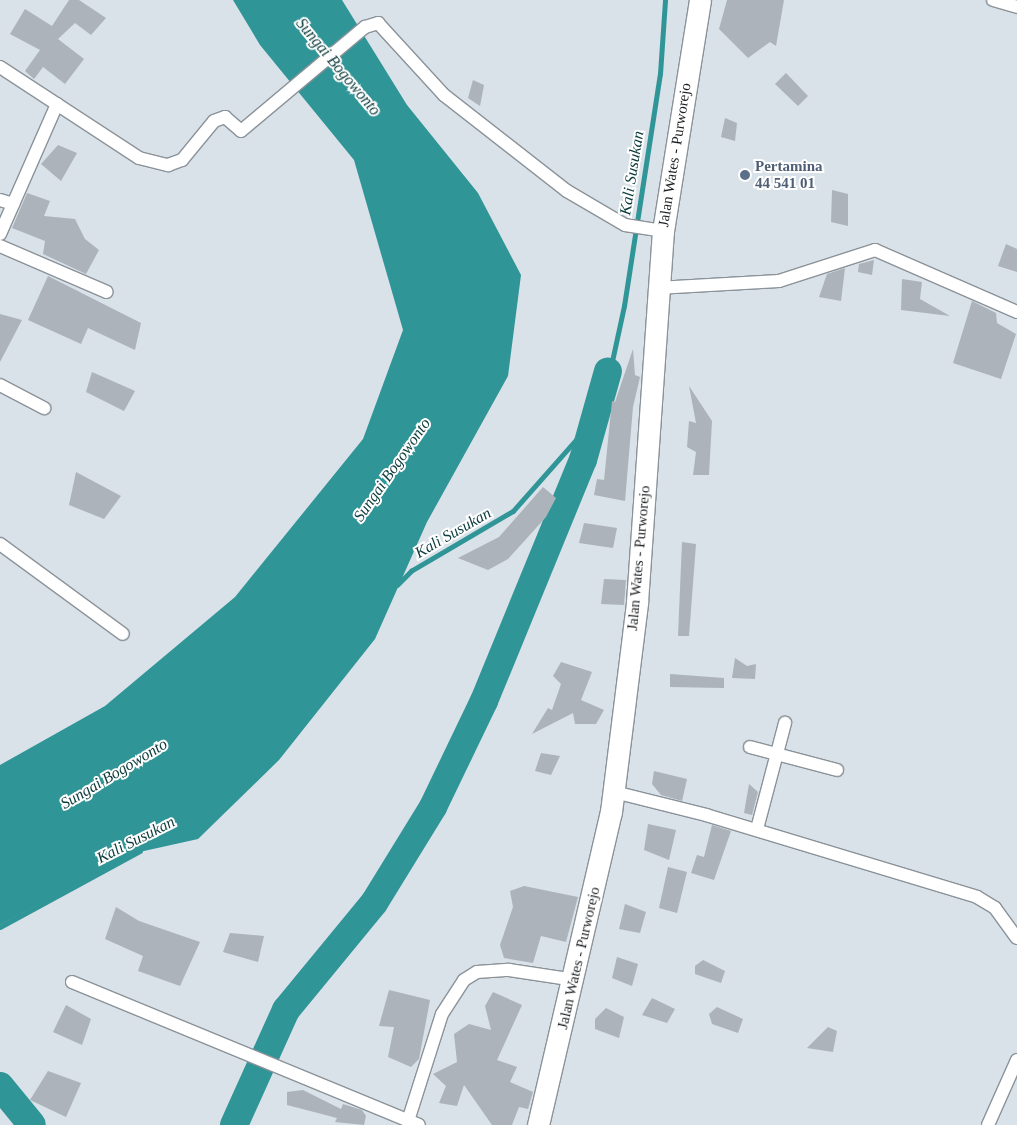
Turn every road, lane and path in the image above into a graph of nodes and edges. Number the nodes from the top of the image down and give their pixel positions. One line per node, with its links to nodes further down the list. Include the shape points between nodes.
1 (700, 0): 8 (highway, Jalan Wates - Purworejo)
2 (993, 0): 3 (street)
3 (1017, 7)
4 (0, 67): 5 (street)
5 (57, 104): 7 (street); 8 (street, via 155,164 182,160 214,121 225,117 241,132 365,27 380,24 444,95 567,191 625,225)
6 (0, 200): 7 (street)
7 (13, 204): 9 (street)
8 (656, 230): 11 (highway, Jalan Wates - Purworejo)
9 (0, 234)
10 (0, 246): 12 (street)
11 (657, 288): 13 (street, via 779,281 875,250); 22 (highway, Jalan Wates - Purworejo, via 636,602)
12 (107, 292)
13 (1017, 312)
14 (0, 385): 15 (street)
15 (44, 408)
16 (0, 544): 17 (street)
17 (123, 634)
18 (785, 723): 20 (street)
19 (750, 747): 20 (street)
20 (776, 754): 21 (street); 23 (street)
21 (837, 770)
22 (614, 792): 23 (street); 25 (highway, Jalan Wates - Purworejo)
23 (756, 829): 24 (street, via 977,897 995,908)
24 (1017, 938)
25 (575, 980): 28 (highway, Jalan Wates - Purworejo); 29 (street, via 509,970 477,972 464,980 442,1014)
26 (72, 982): 29 (street, via 233,1048 277,1070)
27 (1017, 1060): 30 (street)
28 (540, 1118)
29 (413, 1123)
30 (988, 1125)

